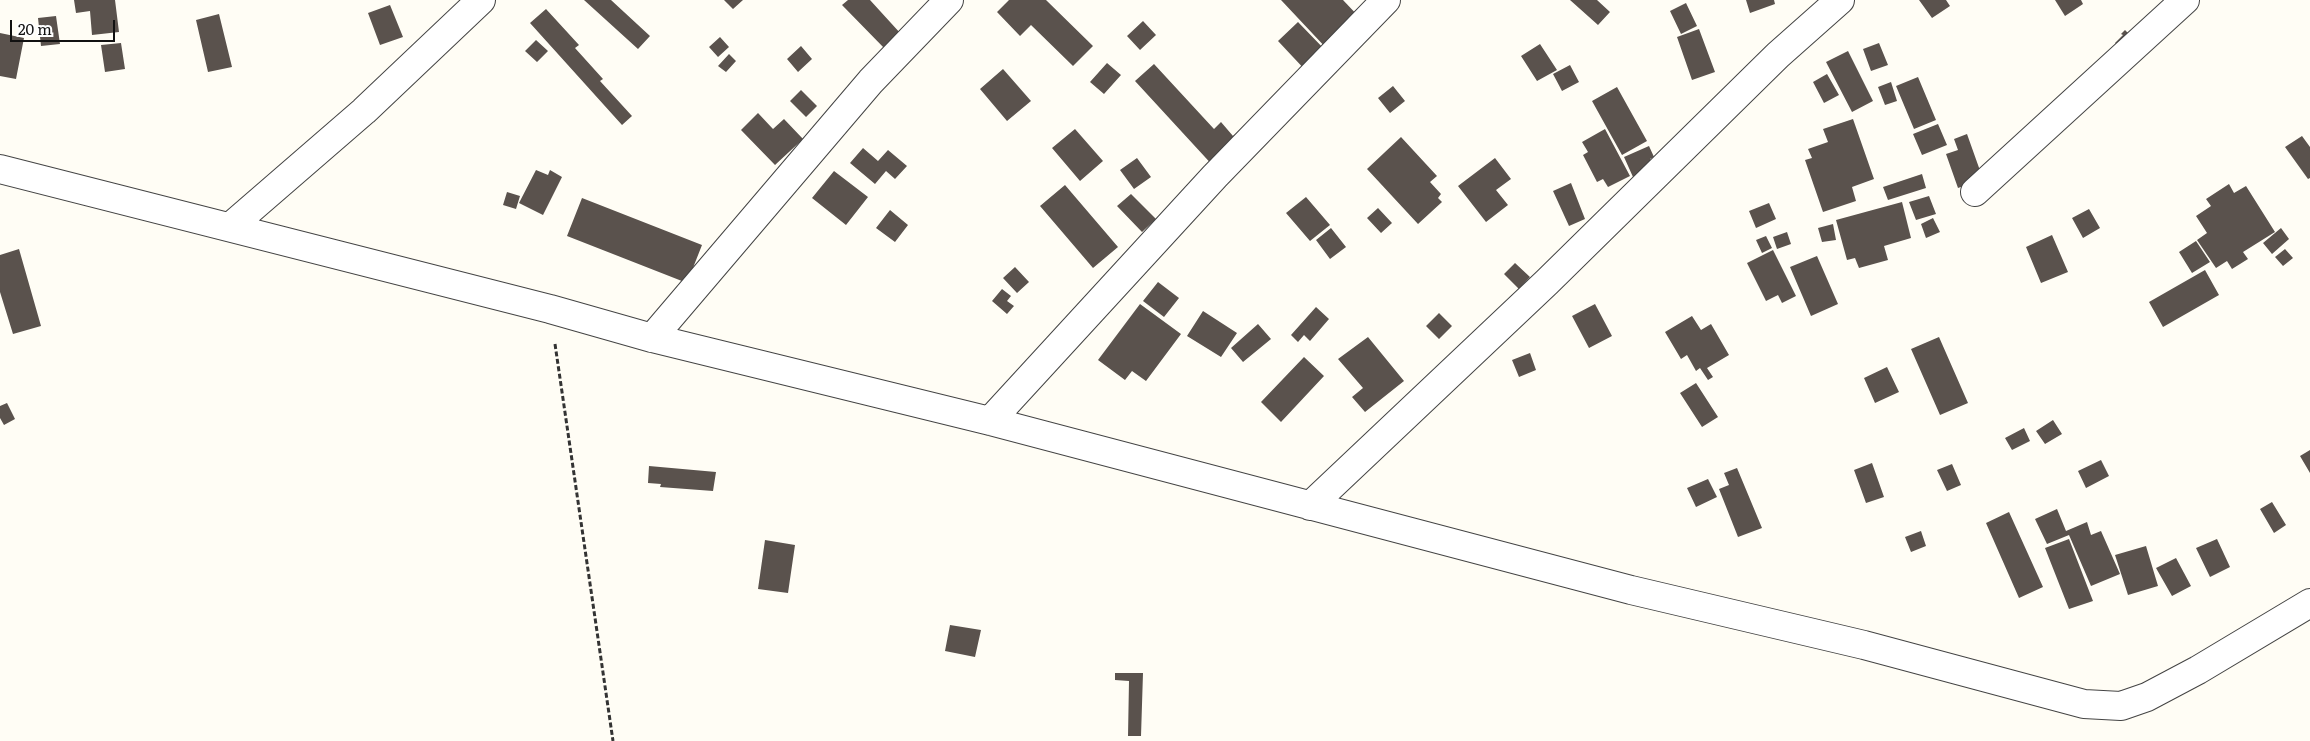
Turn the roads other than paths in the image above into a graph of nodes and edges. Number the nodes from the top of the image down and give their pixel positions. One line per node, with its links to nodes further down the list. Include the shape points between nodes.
1 (481, 0): 8 (street, via 364,111)
2 (949, 0): 9 (street, via 871,81)
3 (1386, 0): 10 (street, via 1215,176)
4 (1840, 0): 11 (street, via 1778,55 1547,282)
5 (2185, 0): 7 (street)
6 (0, 169): 8 (street)
7 (1975, 192)
8 (230, 227): 9 (street)
9 (652, 338): 10 (street)
10 (990, 421): 11 (street)
11 (1310, 506): 12 (street, via 1631,590 1864,644 2043,694 2101,706 2130,704 2163,689)
12 (2310, 603)

